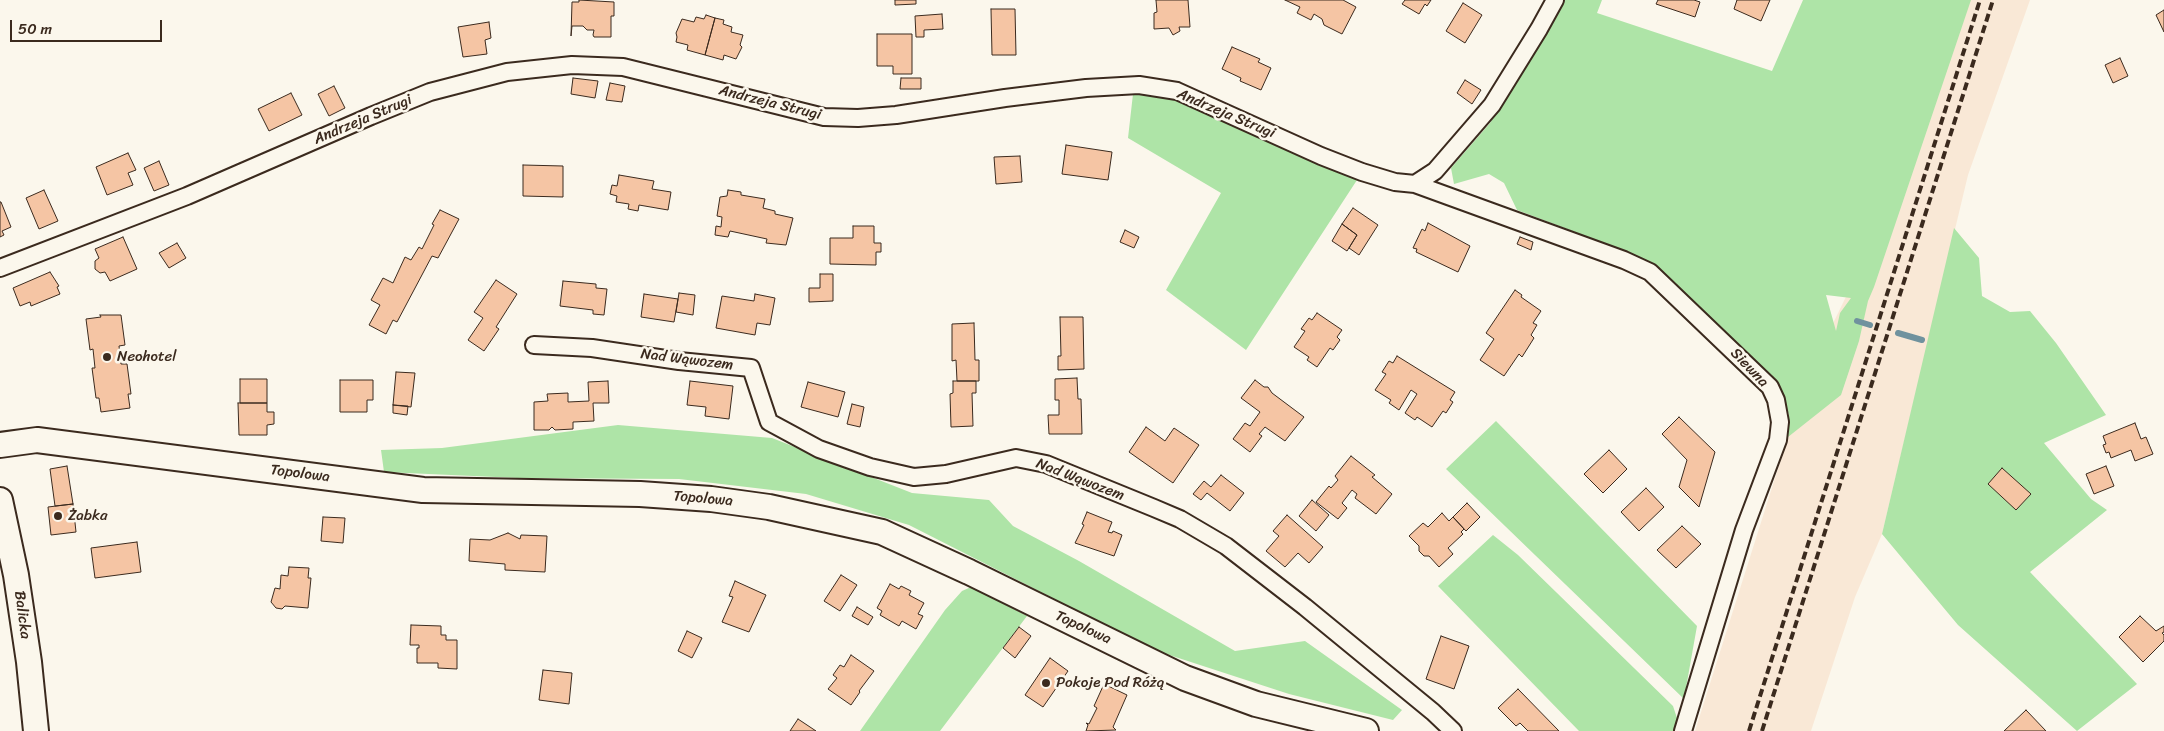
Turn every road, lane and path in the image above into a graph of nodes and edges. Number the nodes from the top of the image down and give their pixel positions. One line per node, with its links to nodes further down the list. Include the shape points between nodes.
1 (1555, 0): 2 (street, via 1492,105 1436,170)
2 (1415, 184): 3 (street, Andrzeja Strugi, via 1395,182 1354,169 1177,91 1139,85 1086,88 896,115 824,117 623,67 572,66 508,72 430,92 187,196); 10 (street, Siewna, via 1650,272 1770,387 1780,422 1778,440 1744,530)
3 (0, 268)
4 (534, 345): 9 (street, Nad Wąwozem, via 592,348 751,368 769,422 819,448 870,467 914,477 946,474 1016,458 1046,464 1154,508 1226,546 1305,607)
5 (0, 445): 8 (street, Topolowa, via 37,440 423,490 640,494 769,507 882,532 1184,678 1256,704)
6 (0, 500): 7 (street, Balicka, via 16,575)
7 (36, 731)
8 (1366, 731)
9 (1453, 731)
10 (1683, 731)

